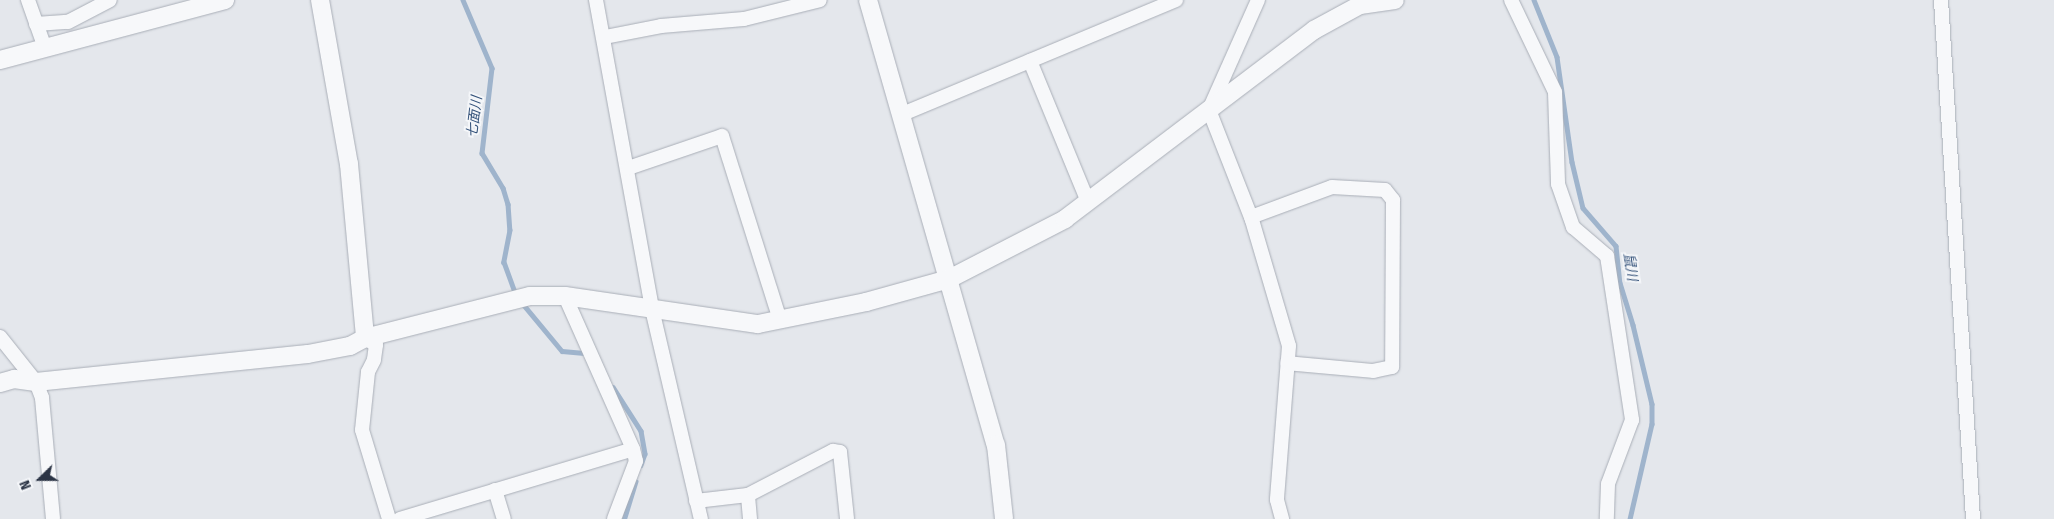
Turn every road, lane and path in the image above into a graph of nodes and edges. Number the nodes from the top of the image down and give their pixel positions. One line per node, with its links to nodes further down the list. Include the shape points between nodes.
1 (28, 0): 13 (street)
2 (110, 0): 13 (street, via 68,22)
3 (225, 0): 15 (street)
4 (320, 0): 28 (street, via 349,164)
5 (596, 0): 14 (street)
6 (820, 0): 14 (street, via 744,19 661,26)
7 (868, 0): 19 (street)
8 (1176, 0): 17 (street)
9 (1258, 0): 18 (street)
10 (1395, 0): 18 (street, via 1360,5 1314,30)
11 (1511, 0): 46 (street, via 1555,92 1558,184 1573,226 1608,256 1632,420 1608,484)
12 (1941, 0): 47 (street)
13 (36, 24): 15 (street)
14 (605, 37): 20 (street)
15 (45, 48): 16 (street)
16 (0, 60)
17 (1030, 61): 19 (street); 21 (street)
18 (1209, 110): 21 (street); 22 (street)
19 (900, 114): 23 (street)
20 (628, 168): 25 (street); 26 (street, via 722,136)
21 (1088, 202): 23 (street, via 1065,219)
22 (1251, 217): 29 (street, via 1289,346); 29 (street, via 1332,187 1385,190 1393,200 1392,367 1373,371)
23 (949, 279): 26 (street, via 866,302); 44 (street, via 996,445)
24 (565, 296): 25 (street); 28 (street, via 530,296); 32 (street)
25 (652, 309): 26 (street, via 758,324); 35 (street)
26 (780, 320)
27 (0, 338): 30 (street)
28 (365, 338): 30 (street, via 350,346 308,354); 37 (street, via 376,346 368,372 362,430)
29 (1288, 363): 45 (street, via 1278,500)
30 (36, 382): 31 (street, via 14,379); 36 (street, via 42,398)
31 (0, 383)
32 (633, 449): 33 (street); 40 (street, via 636,461)
33 (495, 490): 38 (street); 39 (street)
34 (748, 495): 35 (street); 42 (street); 43 (street, via 833,451 840,452)
35 (696, 501): 41 (street)
36 (53, 519)
37 (389, 519)
38 (400, 519)
39 (504, 519)
40 (614, 519)
41 (701, 519)
42 (750, 519)
43 (847, 519)
44 (1004, 519)
45 (1282, 519)
46 (1607, 519)
47 (1973, 519)

